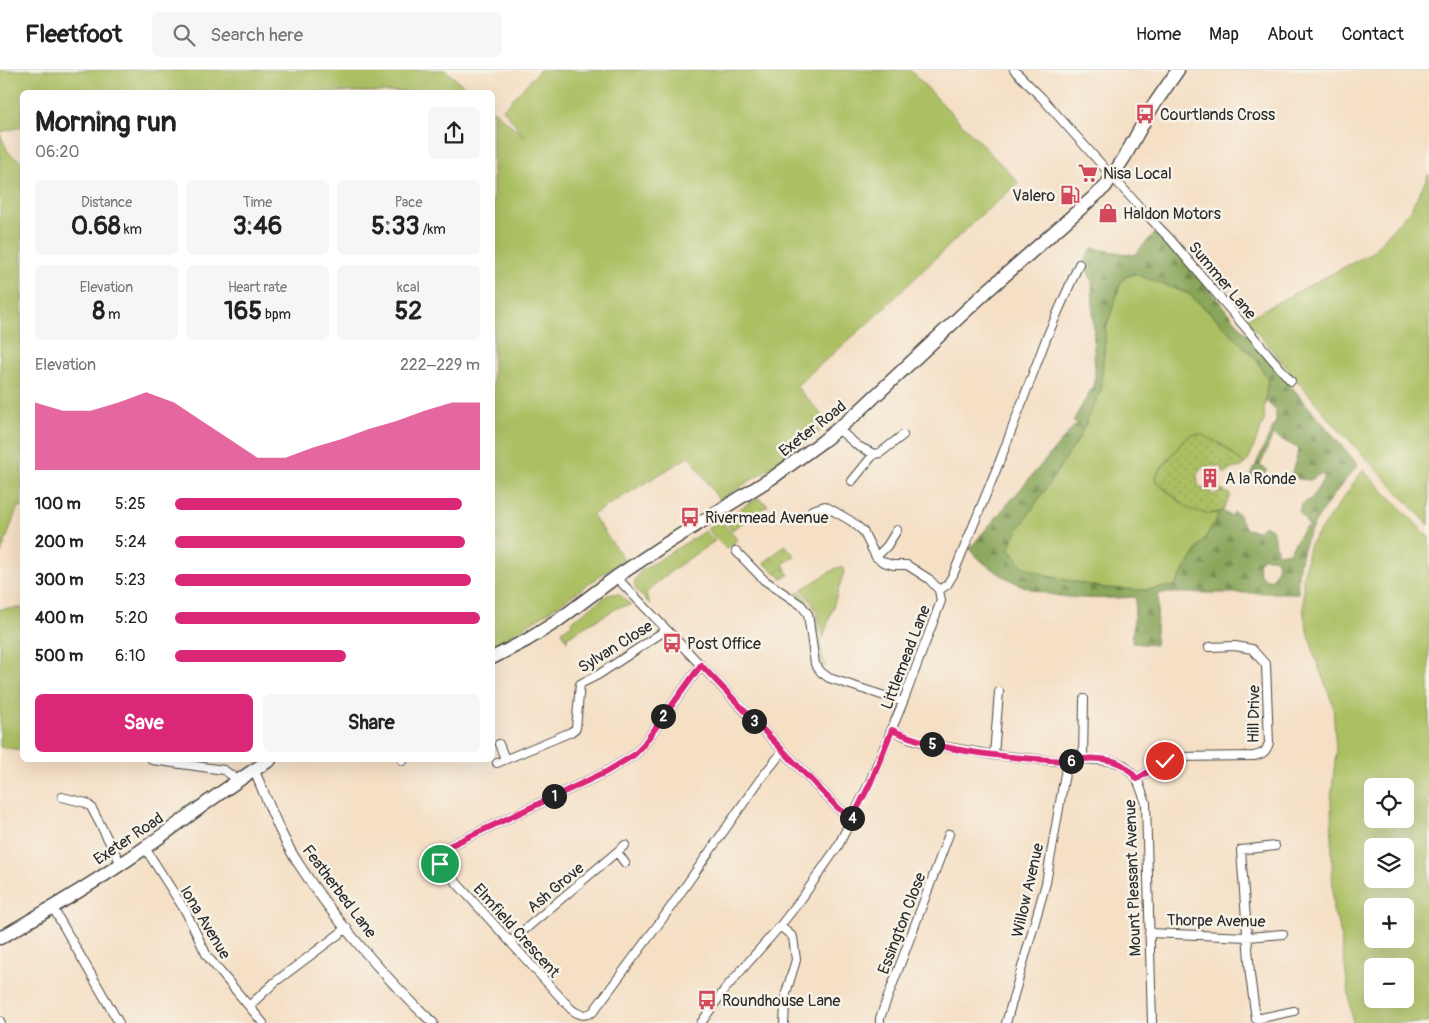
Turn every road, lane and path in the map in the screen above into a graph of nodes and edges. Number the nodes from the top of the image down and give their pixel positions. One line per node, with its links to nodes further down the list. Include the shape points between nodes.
1 (1014, 70): 3 (street, Summer Lane)
2 (1178, 70): 3 (highway, Exeter Road)
3 (1113, 175): 5 (street, Summer Lane); 6 (highway, Exeter Road, via 1095,196)
4 (1079, 264): 15 (street, Littlemead Lane, via 953,575)
5 (1291, 381)
6 (838, 429): 8 (street, via 858,446); 14 (highway, Exeter Road, via 775,476)
7 (903, 435): 8 (street)
8 (874, 454): 9 (street)
9 (852, 481)
10 (812, 510): 13 (street, via 825,506 851,521 862,532)
11 (897, 530): 13 (street)
12 (736, 552): 22 (street, via 764,580 802,605 808,614 815,664 820,672 829,678)
13 (876, 557): 15 (street, via 883,562 911,566)
14 (616, 577): 16 (street); 18 (highway, Exeter Road, via 556,622)
15 (939, 590): 22 (street, Littlemead Lane, via 939,609)
16 (666, 630): 19 (street); 24 (street, Sylvan Close, via 580,684 576,728 571,732 501,761)
17 (1209, 648): 31 (street, Hill Drive, via 1234,646 1252,649 1266,665 1267,749 1263,754 1254,756 1176,757)
18 (495, 656)
19 (701, 665): 25 (street); 49 (street, Elmfield Crescent, via 634,755 606,772 443,849 438,857 440,864)
20 (999, 692): 26 (street)
21 (1084, 699): 27 (street)
22 (904, 702): 23 (street, Littlemead Lane)
23 (892, 730): 26 (street, Mount Pleasant Avenue, via 929,744); 34 (street, Littlemead Lane)
24 (499, 744)
25 (783, 751): 34 (street); 49 (street, Elmfield Crescent, via 758,781 594,1012 587,1016 570,1009)
26 (994, 755): 29 (street, Mount Pleasant Avenue)
27 (1083, 759): 29 (street, Mount Pleasant Avenue); 31 (street, Mount Pleasant Avenue, via 1124,765)
28 (166, 762): 32 (street, via 224,770)
29 (1067, 762): 58 (street, Willow Avenue, via 1046,883)
30 (252, 765): 32 (highway, Exeter Road); 44 (street, Featherbed Lane, via 282,836 298,863)
31 (1137, 779): 45 (street, Mount Pleasant Avenue, via 1146,803)
32 (238, 780): 38 (highway, Exeter Road)
33 (62, 797): 41 (street, via 91,806)
34 (852, 819): 43 (street, Littlemead Lane, via 820,873)
35 (949, 834): 57 (street, Essington Close)
36 (625, 845): 39 (street, Ash Grove)
37 (1275, 846): 47 (street, via 1241,850)
38 (145, 848): 41 (highway, Exeter Road); 50 (street, Iona Avenue, via 186,912 207,956)
39 (617, 852): 40 (street); 49 (street, Ash Grove)
40 (625, 863)
41 (120, 864): 42 (highway, Exeter Road)
42 (53, 908): 48 (highway, Exeter Road); 52 (street)
43 (780, 926): 55 (street); 56 (street, via 793,938 796,960 786,993)
44 (347, 928): 50 (street, via 275,982); 54 (street, Featherbed Lane, via 387,976)
45 (1149, 933): 47 (street, Thorpe Avenue); 59 (street, Mount Pleasant Avenue)
46 (1283, 934): 47 (street, Thorpe Avenue)
47 (1248, 937): 51 (street, via 1256,1019)
48 (0, 938)
49 (510, 942)
50 (249, 1006): 53 (street, Iona Avenue)
51 (1294, 1011)
52 (119, 1023)
53 (263, 1023)
54 (433, 1023)
55 (701, 1023)
56 (784, 1023)
57 (880, 1023)
58 (1006, 1023)
59 (1152, 1023)

